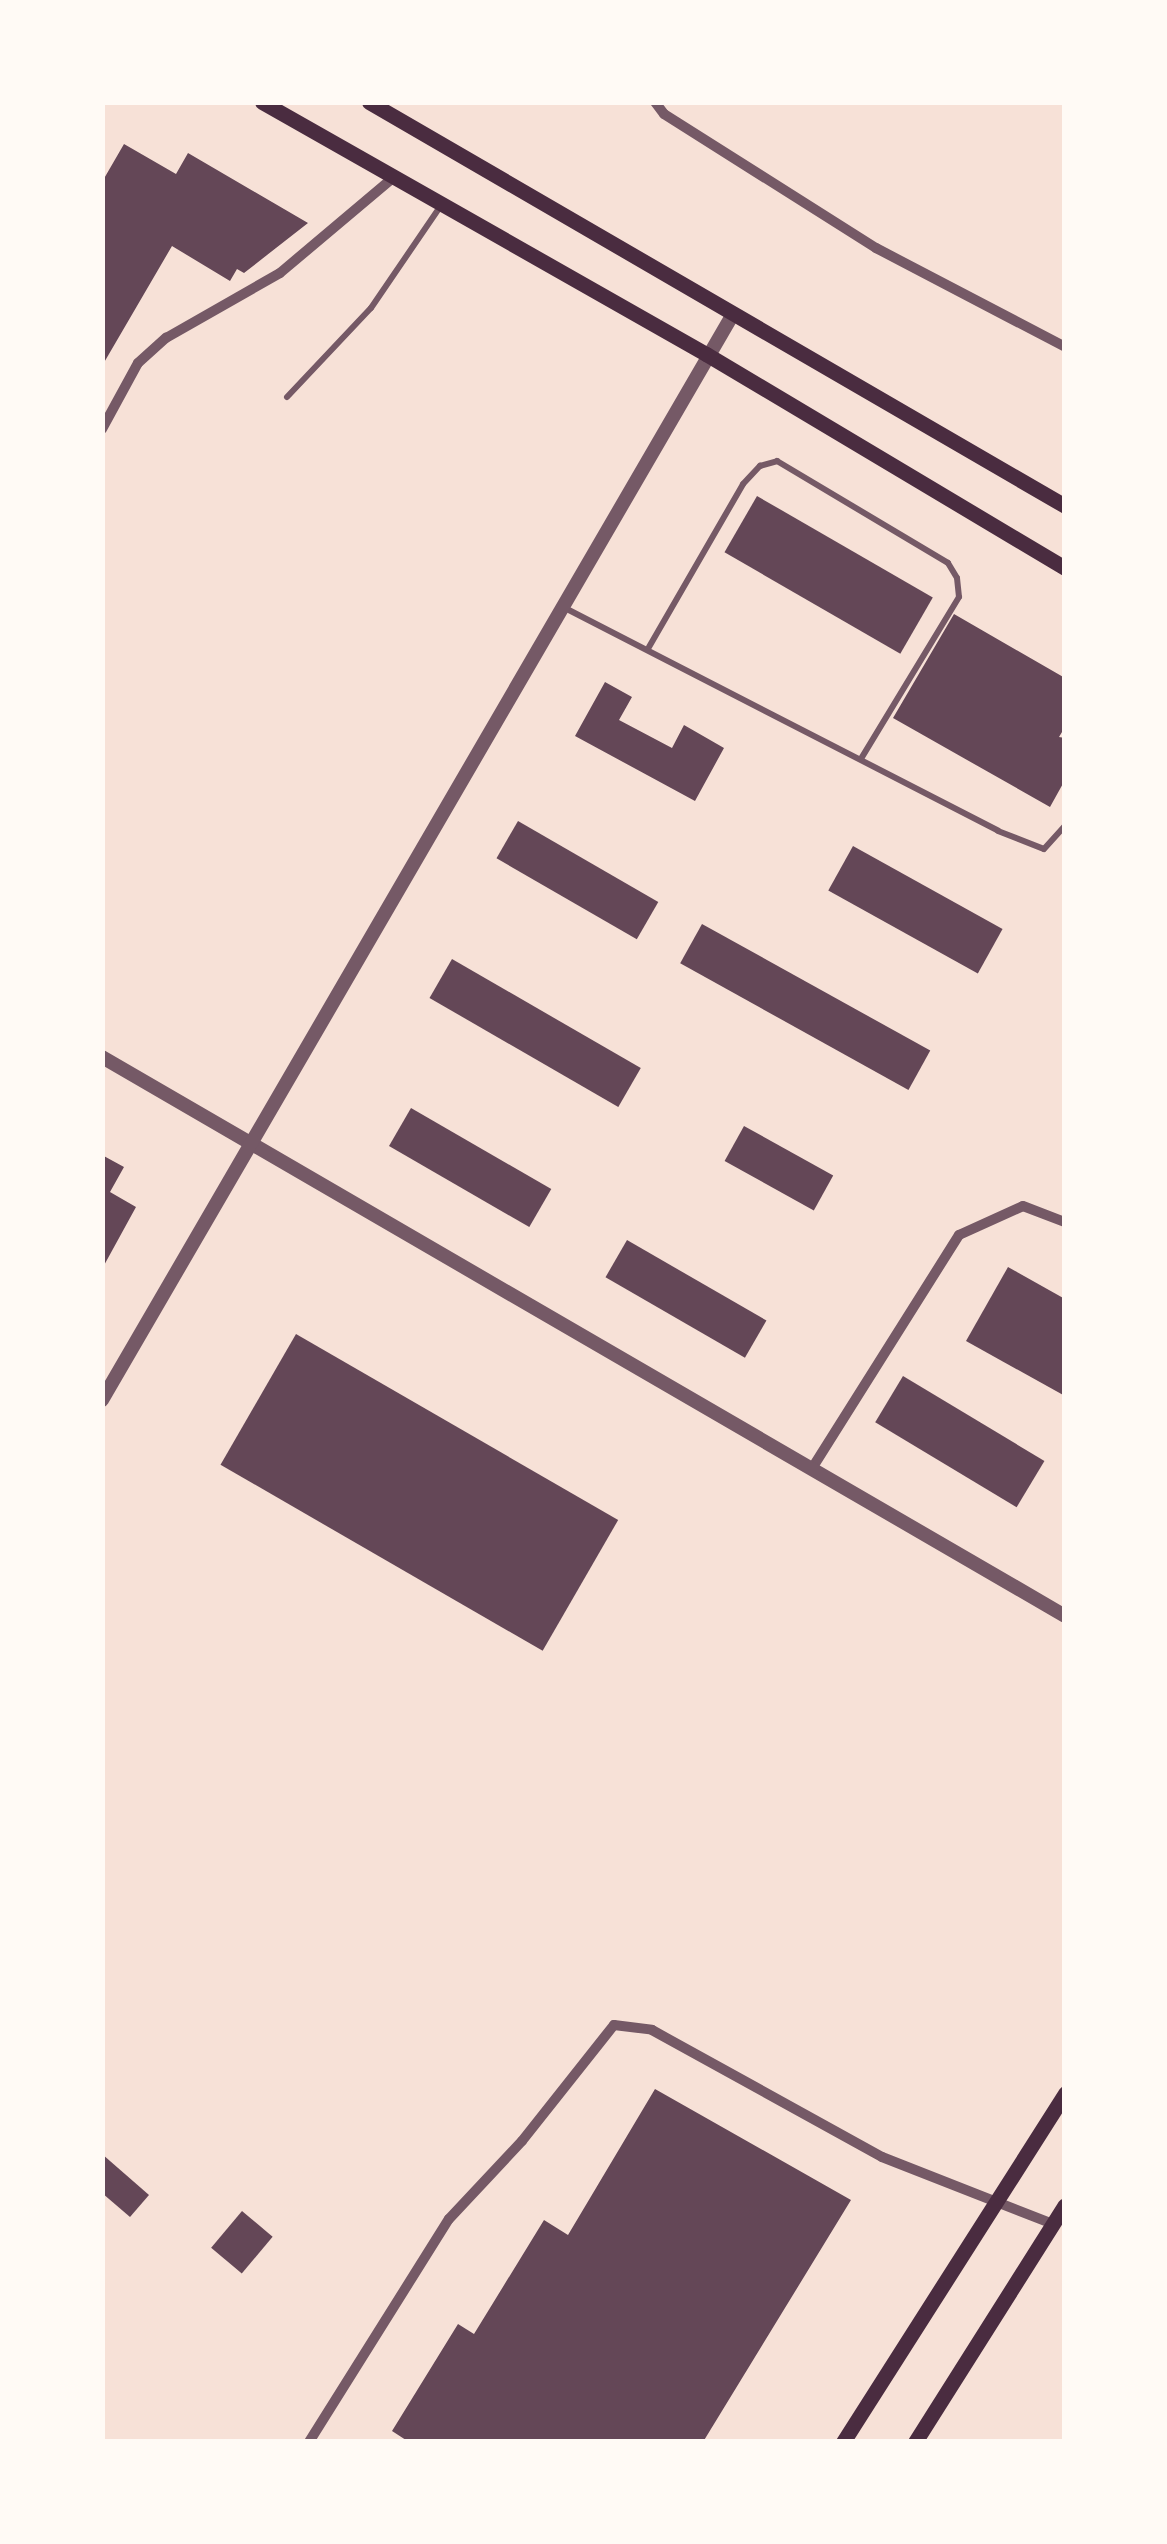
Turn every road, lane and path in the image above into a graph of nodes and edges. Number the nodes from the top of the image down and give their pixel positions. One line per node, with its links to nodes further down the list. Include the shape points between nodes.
1 (262, 102): 4 (main road)
2 (369, 102): 6 (main road)
3 (655, 102): 7 (street, via 876,248)
4 (393, 178): 5 (main road); 10 (street, via 280,273 166,338 138,363)
5 (442, 204): 8 (main road); 9 (lane, via 371,308)
6 (733, 314): 8 (street); 11 (main road)
7 (1065, 347)
8 (706, 354): 12 (main road); 13 (street)
9 (287, 397)
10 (102, 429)
11 (1065, 506)
12 (1065, 568)
13 (563, 607): 14 (lane); 18 (street)
14 (649, 646): 15 (lane); 15 (lane, via 743,484 777,460 949,563 957,578 959,597)
15 (861, 759): 16 (lane, via 1045,849)
16 (1065, 826)
17 (102, 1057): 18 (street)
18 (254, 1146): 20 (street); 21 (street)
19 (1065, 1222): 21 (street, via 1022,1206 959,1235)
20 (102, 1400)
21 (811, 1469): 22 (street)
22 (1065, 1616)
23 (1065, 2093): 24 (main road)
24 (996, 2202): 26 (street); 27 (street, via 882,2157 652,2030 614,2025 449,2219); 28 (main road)
25 (1065, 2205): 26 (main road)
26 (1053, 2224): 29 (main road)
27 (309, 2442)
28 (843, 2442)
29 (915, 2442)

